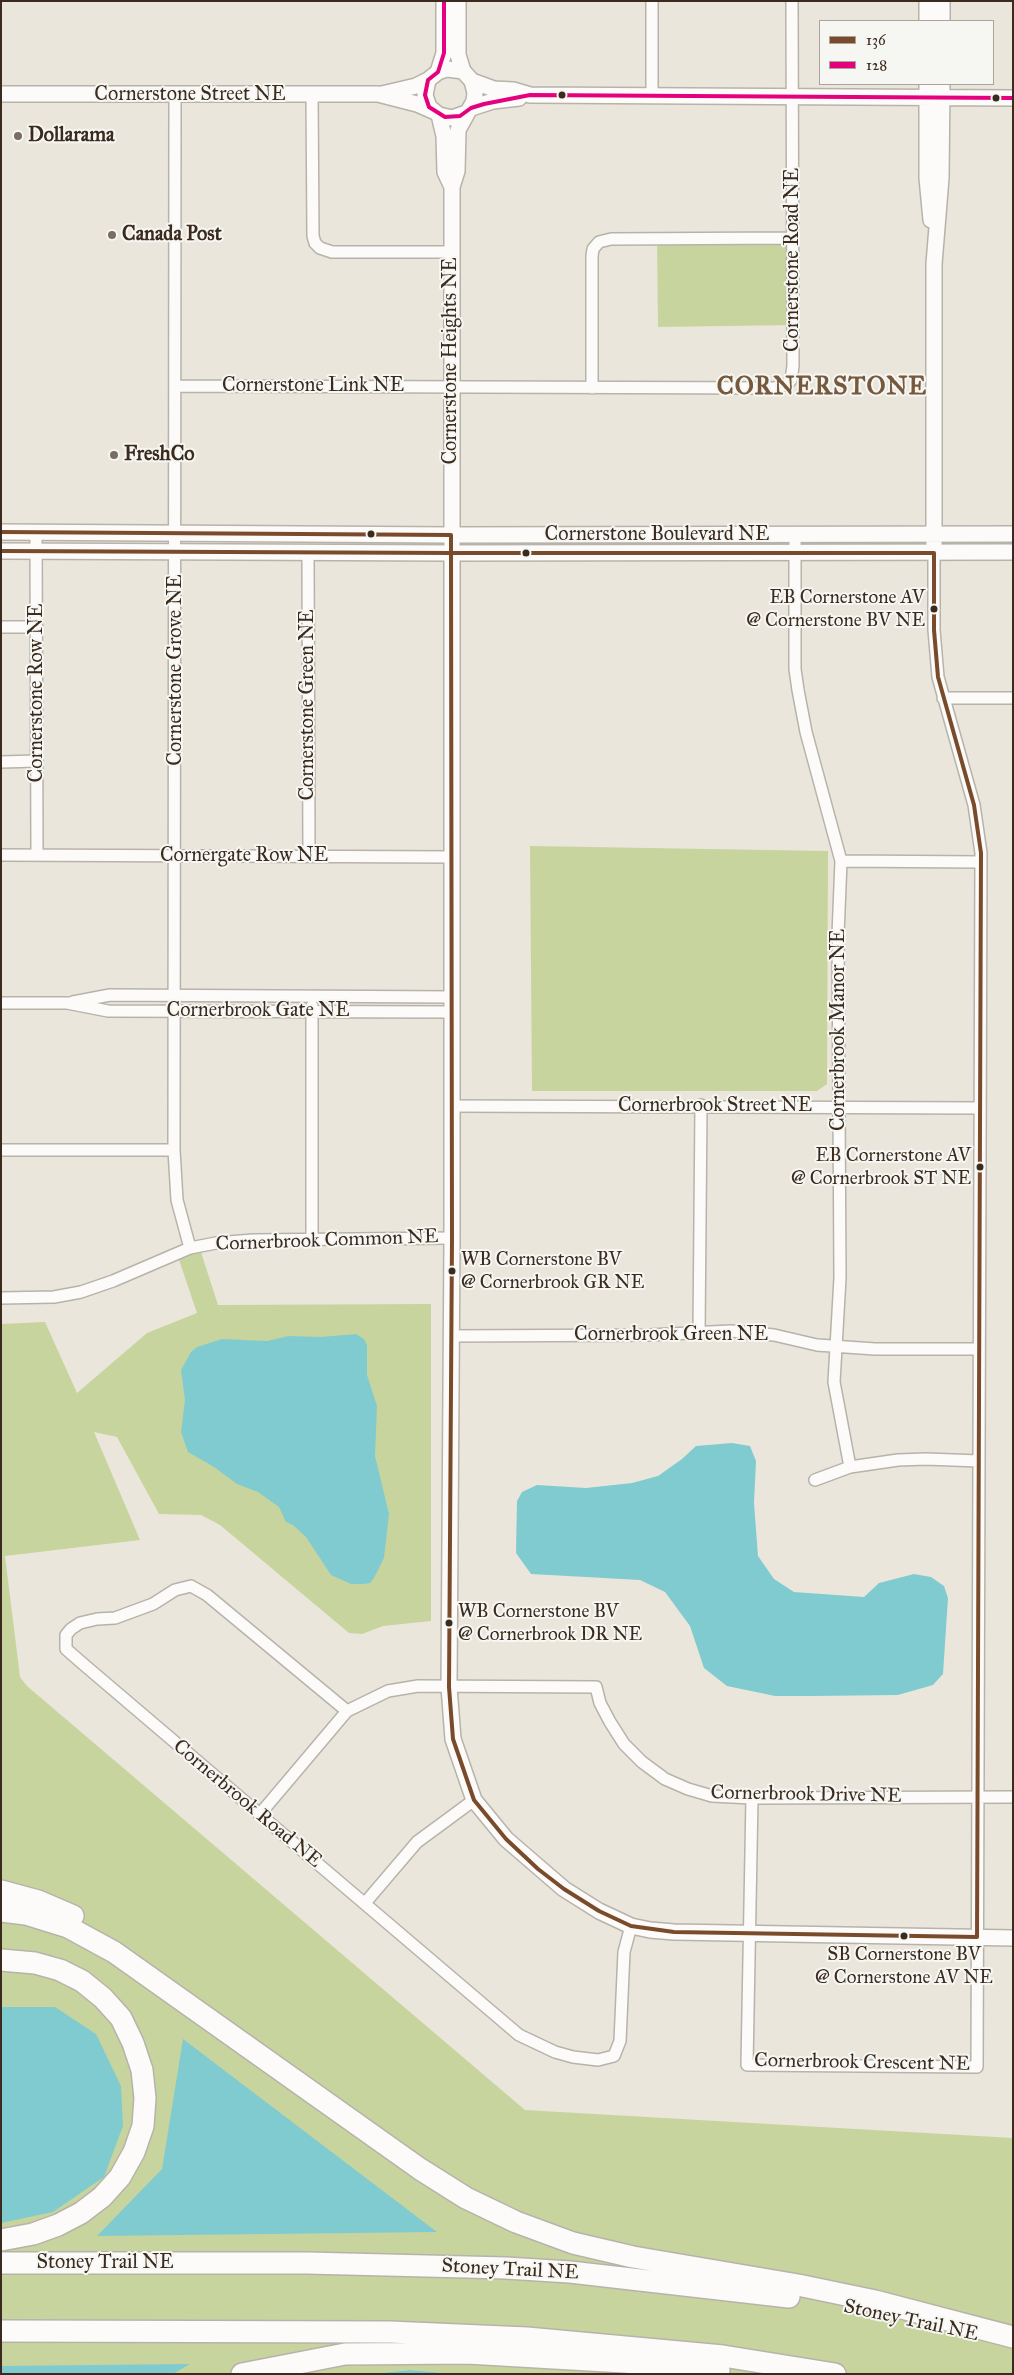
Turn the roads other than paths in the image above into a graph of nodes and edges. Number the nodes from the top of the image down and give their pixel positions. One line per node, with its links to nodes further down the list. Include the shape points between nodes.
1 (444, 1): 9 (street, Cornerstone Heights NE, via 444,53)
2 (458, 1): 10 (street, Cornerstone Heights NE, via 458,55)
3 (652, 1): 18 (street)
4 (792, 1): 19 (street, Cornerstone Road NE)
5 (927, 1): 7 (street)
6 (942, 1): 8 (street)
7 (927, 20)
8 (942, 20)
9 (433, 76): 10 (street, via 446,69); 15 (street, Cornerstone Street NE, via 416,86); 22 (street, Cornerstone Heights NE, via 426,89 426,101)
10 (467, 76): 17 (street, via 494,89); 21 (street, Cornerstone Heights NE, via 475,93)
11 (927, 91): 12 (street); 19 (street); 26 (street, via 927,178)
12 (942, 91): 20 (street); 26 (street, via 941,178)
13 (1, 94): 14 (street, Cornerstone Street NE)
14 (175, 94): 16 (street, Cornerstone Street NE); 27 (street, Cornerstone Grove NE)
15 (378, 94): 16 (street, Cornerstone Street NE); 22 (street, Cornerstone Street NE, via 417,104)
16 (312, 95): 25 (street, via 315,243 332,252)
17 (530, 95): 18 (street); 21 (street)
18 (652, 97): 19 (street)
19 (791, 97): 24 (street, Cornerstone Road NE)
20 (1013, 98)
21 (468, 111): 22 (street, via 452,118); 23 (street, Cornerstone Heights NE, via 458,130 457,171)
22 (436, 113): 23 (street, Cornerstone Heights NE, via 444,136 445,172)
23 (452, 187): 25 (street, Cornerstone Heights NE)
24 (792, 238): 29 (street, via 611,238 599,242 592,256); 29 (street, Cornerstone Road NE, via 793,366 791,380 787,384 774,388)
25 (452, 252): 28 (street, Cornerstone Heights NE)
26 (934, 264): 34 (street)
27 (176, 386): 28 (street, Cornerstone Link NE); 32 (street, Cornerstone Grove NE)
28 (451, 386): 29 (street, Cornerstone Road NE); 36 (street, Cornerstone Heights NE)
29 (592, 388)
30 (1, 532): 31 (street, Cornerstone Boulevard NE)
31 (36, 532): 32 (street, Cornerstone Boulevard NE); 38 (street, Cornerstone Row NE)
32 (176, 534): 36 (street, Cornerstone Boulevard NE); 40 (street, Cornerstone Grove NE)
33 (795, 534): 34 (street, Cornerstone Boulevard NE); 36 (street, Cornerstone Boulevard NE); 43 (street, Cornerbrook Manor NE)
34 (934, 534): 35 (street, Cornerstone Boulevard NE); 44 (street)
35 (1013, 534)
36 (451, 535): 42 (street, Cornerstone Heights NE)
37 (1, 551): 38 (street, Cornerstone Boulevard NE)
38 (36, 551): 40 (street, Cornerstone Boulevard NE); 46 (street, Cornerstone Row NE)
39 (1013, 552): 44 (street, Cornerstone Boulevard NE)
40 (176, 553): 41 (street, Cornerstone Boulevard NE); 53 (street, Cornerstone Grove NE)
41 (308, 553): 42 (street, Cornerstone Boulevard NE); 54 (street, Cornerstone Green NE)
42 (451, 553): 43 (street, Cornerstone Boulevard NE); 55 (street)
43 (795, 553): 44 (street, Cornerstone Boulevard NE); 56 (street, Cornerbrook Manor NE, via 795,669 798,690)
44 (934, 553): 47 (street, via 934,630)
45 (1, 627): 46 (street)
46 (36, 627): 49 (street, Cornerstone Row NE)
47 (943, 698): 48 (street); 57 (street, via 974,805)
48 (1013, 698)
49 (37, 761): 50 (street); 52 (street, Cornerstone Row NE)
50 (1, 762)
51 (1, 855): 52 (street, Cornergate Row NE)
52 (37, 855): 53 (street, Cornergate Row NE)
53 (176, 856): 54 (street, Cornergate Row NE); 61 (street, Cornerstone Grove NE)
54 (309, 856): 55 (street, Cornergate Row NE)
55 (451, 857): 62 (street)
56 (841, 861): 57 (street); 66 (street, Cornerbrook Manor NE, via 838,935)
57 (981, 862): 67 (street)
58 (312, 996): 61 (street, Cornerbrook Gate NE); 62 (street, Cornerbrook Gate NE); 63 (street)
59 (1, 1003): 60 (street, Cornerbrook Gate NE)
60 (67, 1003): 61 (street, Cornerbrook Gate NE, via 108,1011); 61 (street, Cornerbrook Gate NE, via 110,995)
61 (175, 1004): 63 (street, Cornerbrook Gate NE); 69 (street, Cornerstone Grove NE)
62 (451, 1005): 63 (street, Cornerbrook Gate NE); 64 (street)
63 (312, 1011): 71 (street)
64 (451, 1106): 65 (street, Cornerbrook Street NE); 70 (street)
65 (701, 1106): 66 (street, Cornerbrook Street NE); 74 (street)
66 (840, 1106): 67 (street, Cornerbrook Street NE); 76 (street, Cornerbrook Manor NE, via 840,1278)
67 (980, 1108): 77 (street)
68 (1, 1150): 69 (street)
69 (174, 1150): 72 (street, Cornerstone Grove NE, via 177,1200)
70 (452, 1238): 71 (street, Cornerbrook Common NE); 75 (street)
71 (312, 1240): 72 (street, Cornerbrook Common NE, via 240,1240)
72 (190, 1248): 73 (street, Cornerbrook Common NE, via 113,1282 81,1292 54,1297)
73 (1, 1298)
74 (699, 1332): 75 (street, Cornerbrook Green NE); 76 (street, Cornerbrook Green NE, via 755,1332 817,1345)
75 (451, 1336): 81 (street)
76 (836, 1345): 77 (street, Cornerbrook Green NE, via 875,1349); 79 (street, Cornerbrook Manor NE, via 834,1382)
77 (979, 1349): 78 (street)
78 (979, 1461): 79 (street, via 926,1458); 83 (street)
79 (850, 1467): 80 (street)
80 (815, 1480)
81 (450, 1687): 82 (street, Cornerbrook Drive NE, via 418,1686 388,1691); 85 (street, Cornerbrook Drive NE, via 596,1687 603,1709 624,1744 642,1762 666,1779 712,1796); 86 (street, via 453,1739)
82 (347, 1711): 87 (street, Cornerbrook Drive NE); 87 (street, Cornerbrook Road NE, via 191,1586 176,1590 136,1611 80,1623 70,1629 66,1635 66,1648)
83 (978, 1797): 84 (street, Cornerbrook Drive NE); 85 (street, Cornerbrook Drive NE); 93 (street)
84 (1013, 1797)
85 (752, 1798): 92 (street)
86 (474, 1800): 89 (street, via 417,1842); 91 (street, via 506,1839 564,1889)
87 (260, 1814): 89 (street, Cornerbrook Road NE)
88 (1, 1891): 96 (highway, via 57,1908 94,1927 132,1953)
89 (365, 1903): 91 (street, Cornerbrook Road NE, via 519,2035 555,2052 598,2060 614,2056 620,2042 624,1952)
90 (1, 1911): 96 (highway, via 46,1919 88,1937)
91 (631, 1926): 92 (street, via 674,1932)
92 (749, 1934): 93 (street); 93 (street, Cornerbrook Crescent NE, via 747,2065 977,2067)
93 (977, 1937): 94 (street)
94 (1013, 1938)
95 (1, 1960): 97 (highway, via 35,1963 60,1970 82,1981 103,1998 121,2018 133,2043 142,2070 145,2098 143,2126 134,2152 102,2197 58,2225)
96 (208, 2018): 101 (highway, via 420,2169 466,2198 516,2222 573,2243 633,2257 875,2301)
97 (1, 2240)
98 (1, 2263): 103 (highway, Stoney Trail NE, via 306,2263 570,2272 795,2298)
99 (1, 2331): 100 (highway)
100 (76, 2331): 102 (highway); 106 (highway, via 390,2332 527,2338 723,2356)
101 (1013, 2337)
102 (1, 2340)
103 (1013, 2342)
104 (242, 2374): 105 (highway, via 345,2354 457,2353 624,2362)
105 (752, 2374)
106 (835, 2374)

